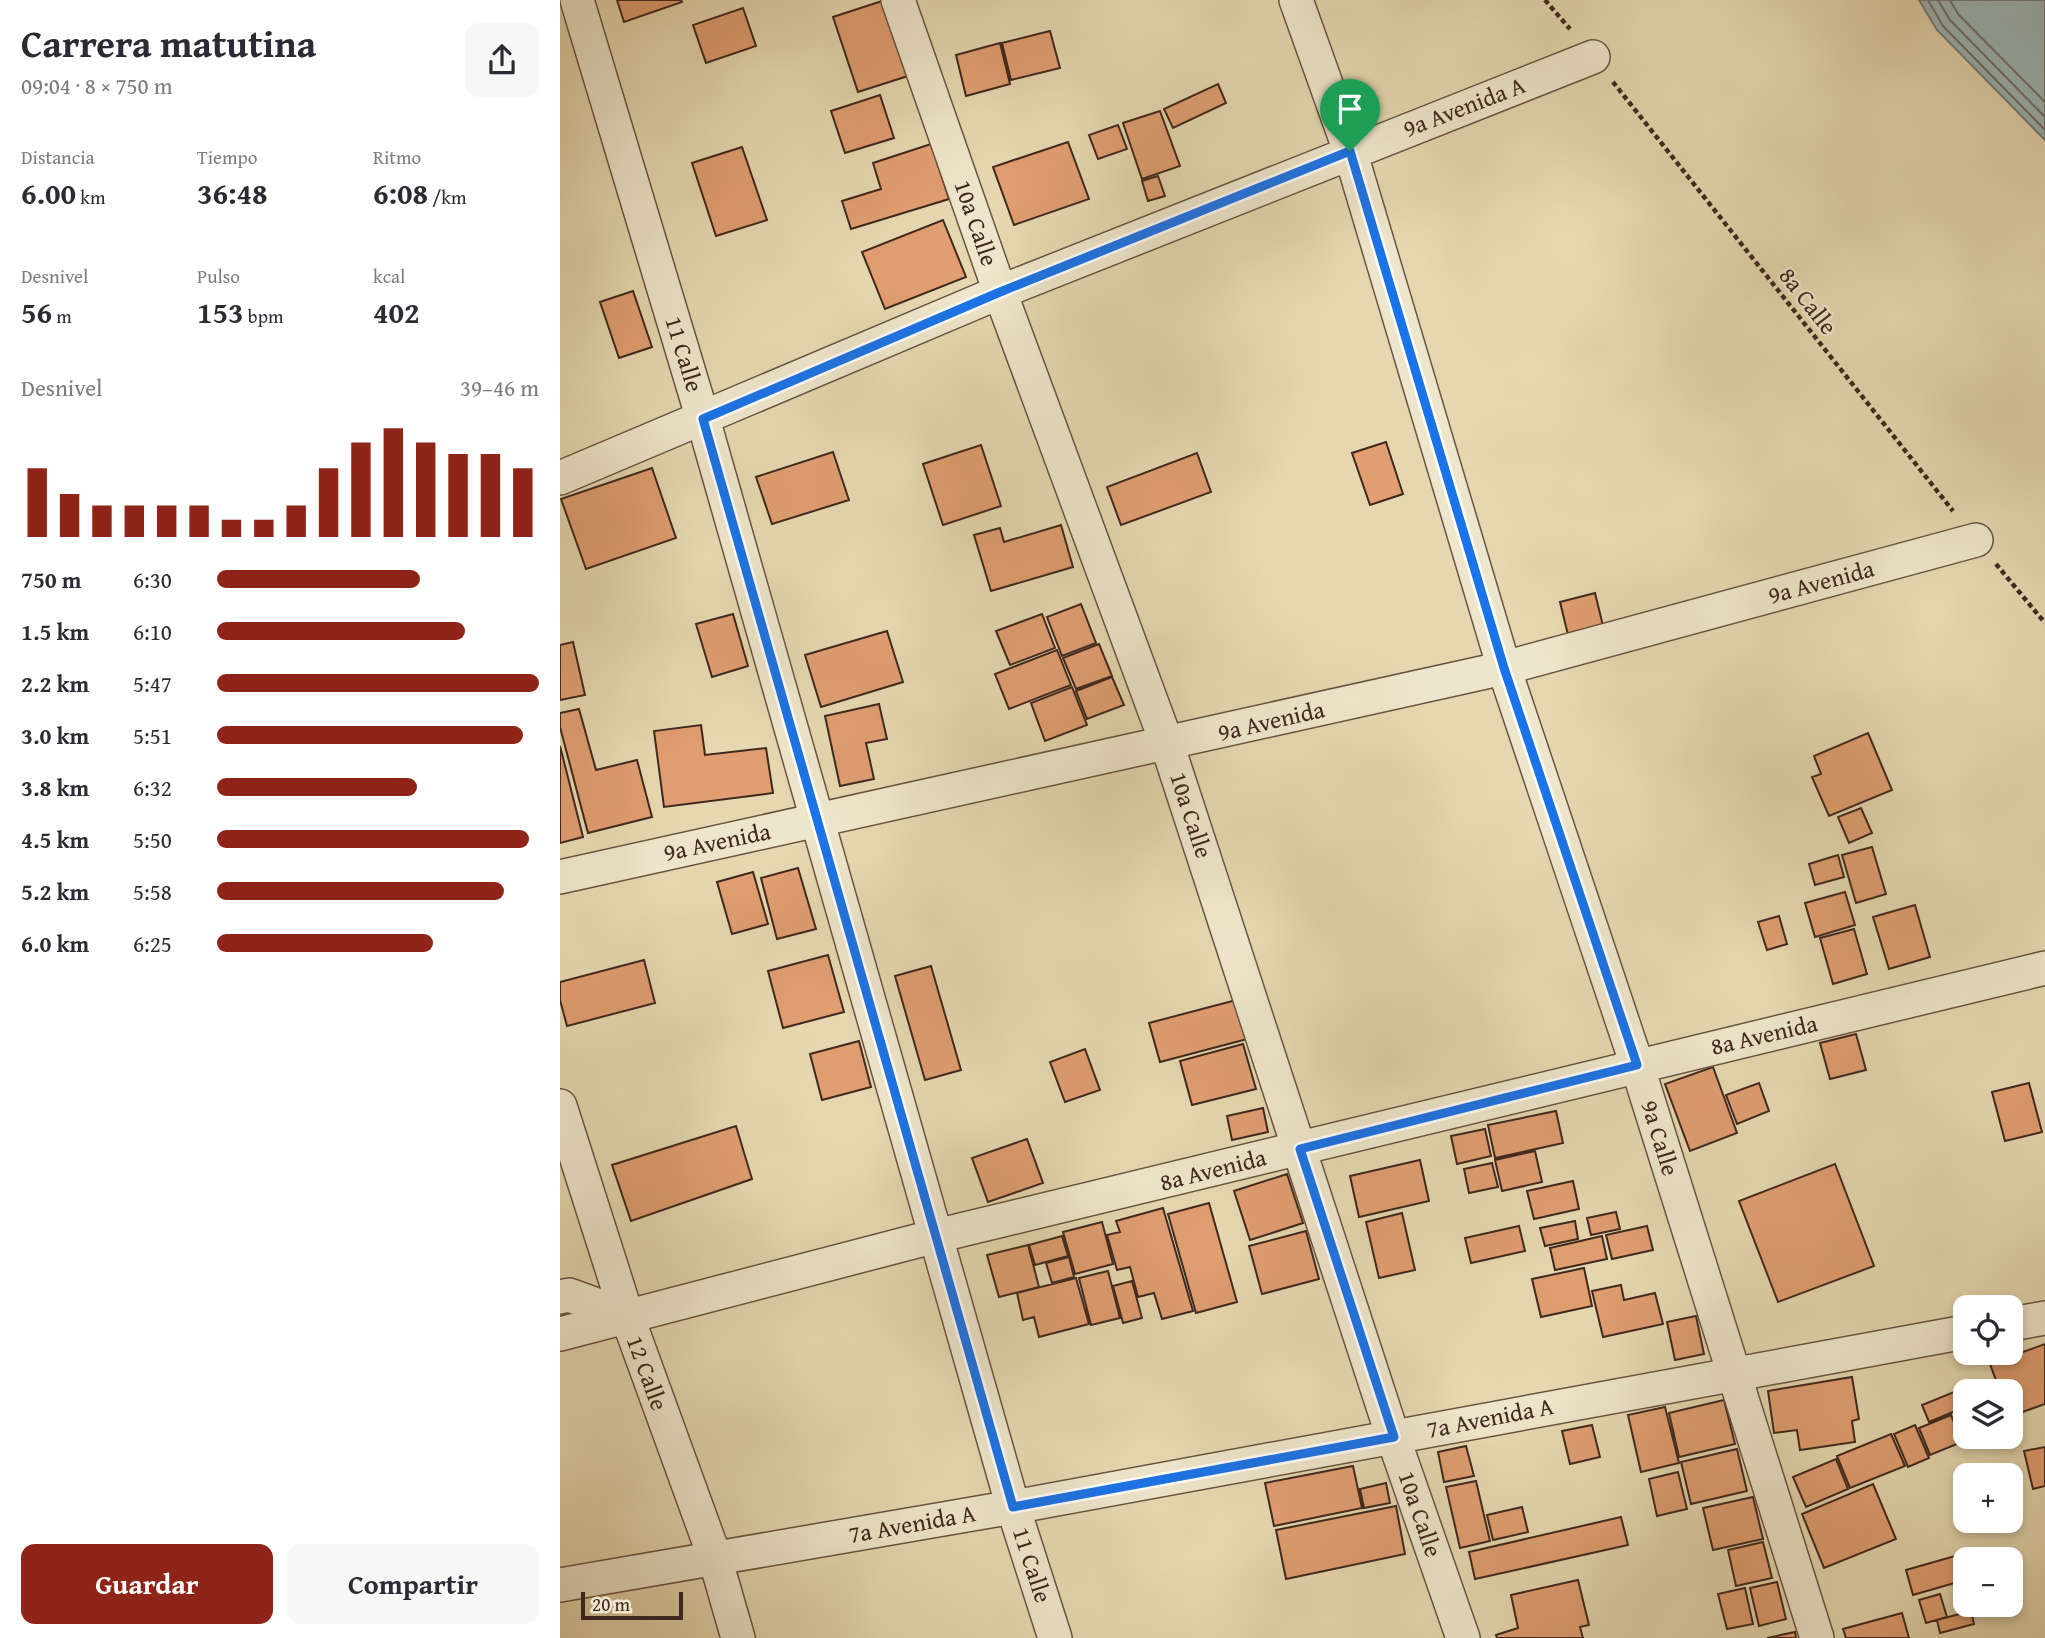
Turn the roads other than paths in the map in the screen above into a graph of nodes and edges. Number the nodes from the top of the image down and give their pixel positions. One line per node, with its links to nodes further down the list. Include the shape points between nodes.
1 (577, 0): 7 (street, 11 Calle)
2 (898, 0): 6 (street, 10a Calle)
3 (1296, 0): 5 (street, 9a Calle)
4 (1592, 57): 5 (street, 9a Avenida A)
5 (1350, 151): 6 (street, 9a Avenida A); 10 (street, 9a Calle)
6 (1000, 292): 7 (street, 9a Avenida A); 11 (street, 10a Calle)
7 (703, 419): 8 (street, 9a Avenida A); 12 (street, 11 Calle)
8 (560, 478)
9 (1976, 540): 10 (street, 9a Avenida)
10 (1504, 668): 11 (street, 9a Avenida); 15 (street, 9a Calle)
11 (1167, 744): 12 (street, 9a Avenida); 17 (street, 10a Calle)
12 (816, 820): 13 (street, 9a Avenida); 18 (street, 11 Calle)
13 (560, 877)
14 (2045, 968): 15 (street, 8a Avenida)
15 (1637, 1065): 17 (street, 8a Avenida); 25 (street, 9a Calle)
16 (560, 1107): 20 (street, 12 Calle)
17 (1300, 1149): 18 (street, 8a Avenida); 26 (street, 10a Calle)
18 (936, 1236): 20 (street, 8a Avenida); 27 (street, 11 Calle)
19 (560, 1297): 20 (street, via 569,1295)
20 (627, 1316): 23 (street, 8a Avenida); 28 (street, 12 Calle)
21 (2045, 1318): 22 (street)
22 (2023, 1322)
23 (560, 1334)
24 (1953, 1334): 25 (street, 7a Avenida A)
25 (1734, 1372): 26 (street, 7a Avenida A); 33 (street, 9a Calle)
26 (1394, 1437): 27 (street, 7a Avenida A); 32 (street, 10a Calle)
27 (1013, 1507): 28 (street, 7a Avenida A); 31 (street, 11 Calle)
28 (715, 1558): 29 (street, 7a Avenida A); 30 (street, 12 Calle)
29 (560, 1585)
30 (738, 1638)
31 (1055, 1638)
32 (1463, 1638)
33 (1817, 1638)

